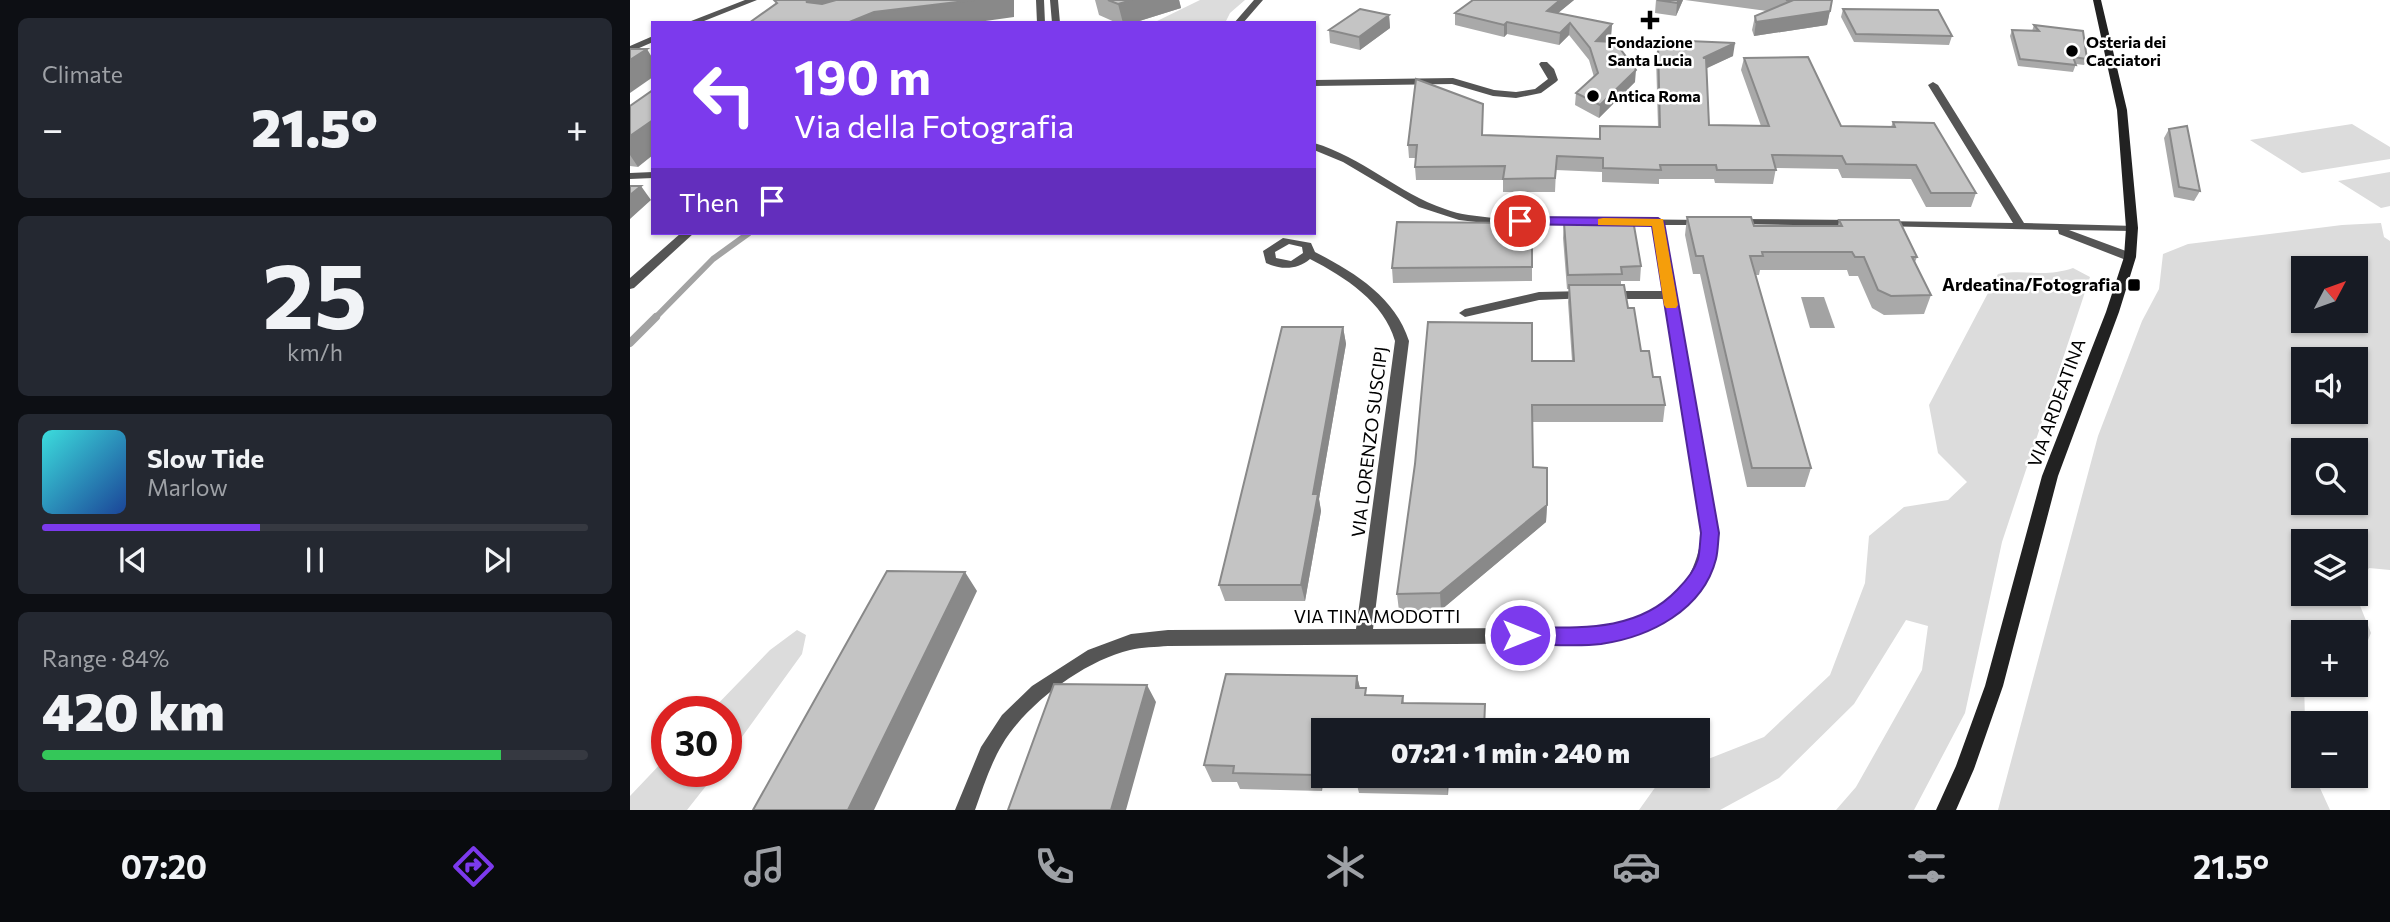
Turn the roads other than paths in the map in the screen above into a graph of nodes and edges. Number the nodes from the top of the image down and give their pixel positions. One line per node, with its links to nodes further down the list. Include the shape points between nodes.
1 (752, 0): 6 (street)
2 (1040, 0): 7 (street)
3 (1054, 0): 8 (street)
4 (1259, 0): 9 (street)
5 (2097, 0): 21 (main road, VIA ARDEATINA, via 2122,110)
6 (695, 21)
7 (1041, 21)
8 (1056, 21)
9 (1240, 21)
10 (651, 40): 11 (street)
11 (630, 49)
12 (1544, 64): 13 (street, via 1553,80 1538,90 1516,95 1453,81)
13 (1316, 83)
14 (1933, 85): 19 (street)
15 (1316, 147): 18 (street, via 1338,153 1424,204 1464,218)
16 (651, 175): 17 (street)
17 (630, 176)
18 (1658, 222): 19 (street); 26 (street, VIA TINA MODOTTI)
19 (2020, 225): 20 (street)
20 (2049, 227): 21 (street); 24 (street)
21 (2132, 228): 24 (main road, VIA ARDEATINA)
22 (686, 235): 25 (street)
23 (1309, 254): 28 (street, VIA LORENZO SUSCIPJ, via 1383,305 1400,327 1402,341)
24 (2130, 257): 30 (main road, VIA ARDEATINA, via 2048,484 1995,690 1966,771)
25 (630, 285)
26 (1669, 295): 27 (street, via 1539,296); 28 (street, VIA TINA MODOTTI, via 1710,533 1707,559 1686,596 1646,623 1600,635)
27 (1465, 313)
28 (1364, 636): 29 (street, VIA TINA MODOTTI, via 1168,638 1130,642 1107,651 1052,682 1008,721)
29 (965, 810)
30 (1946, 810)

